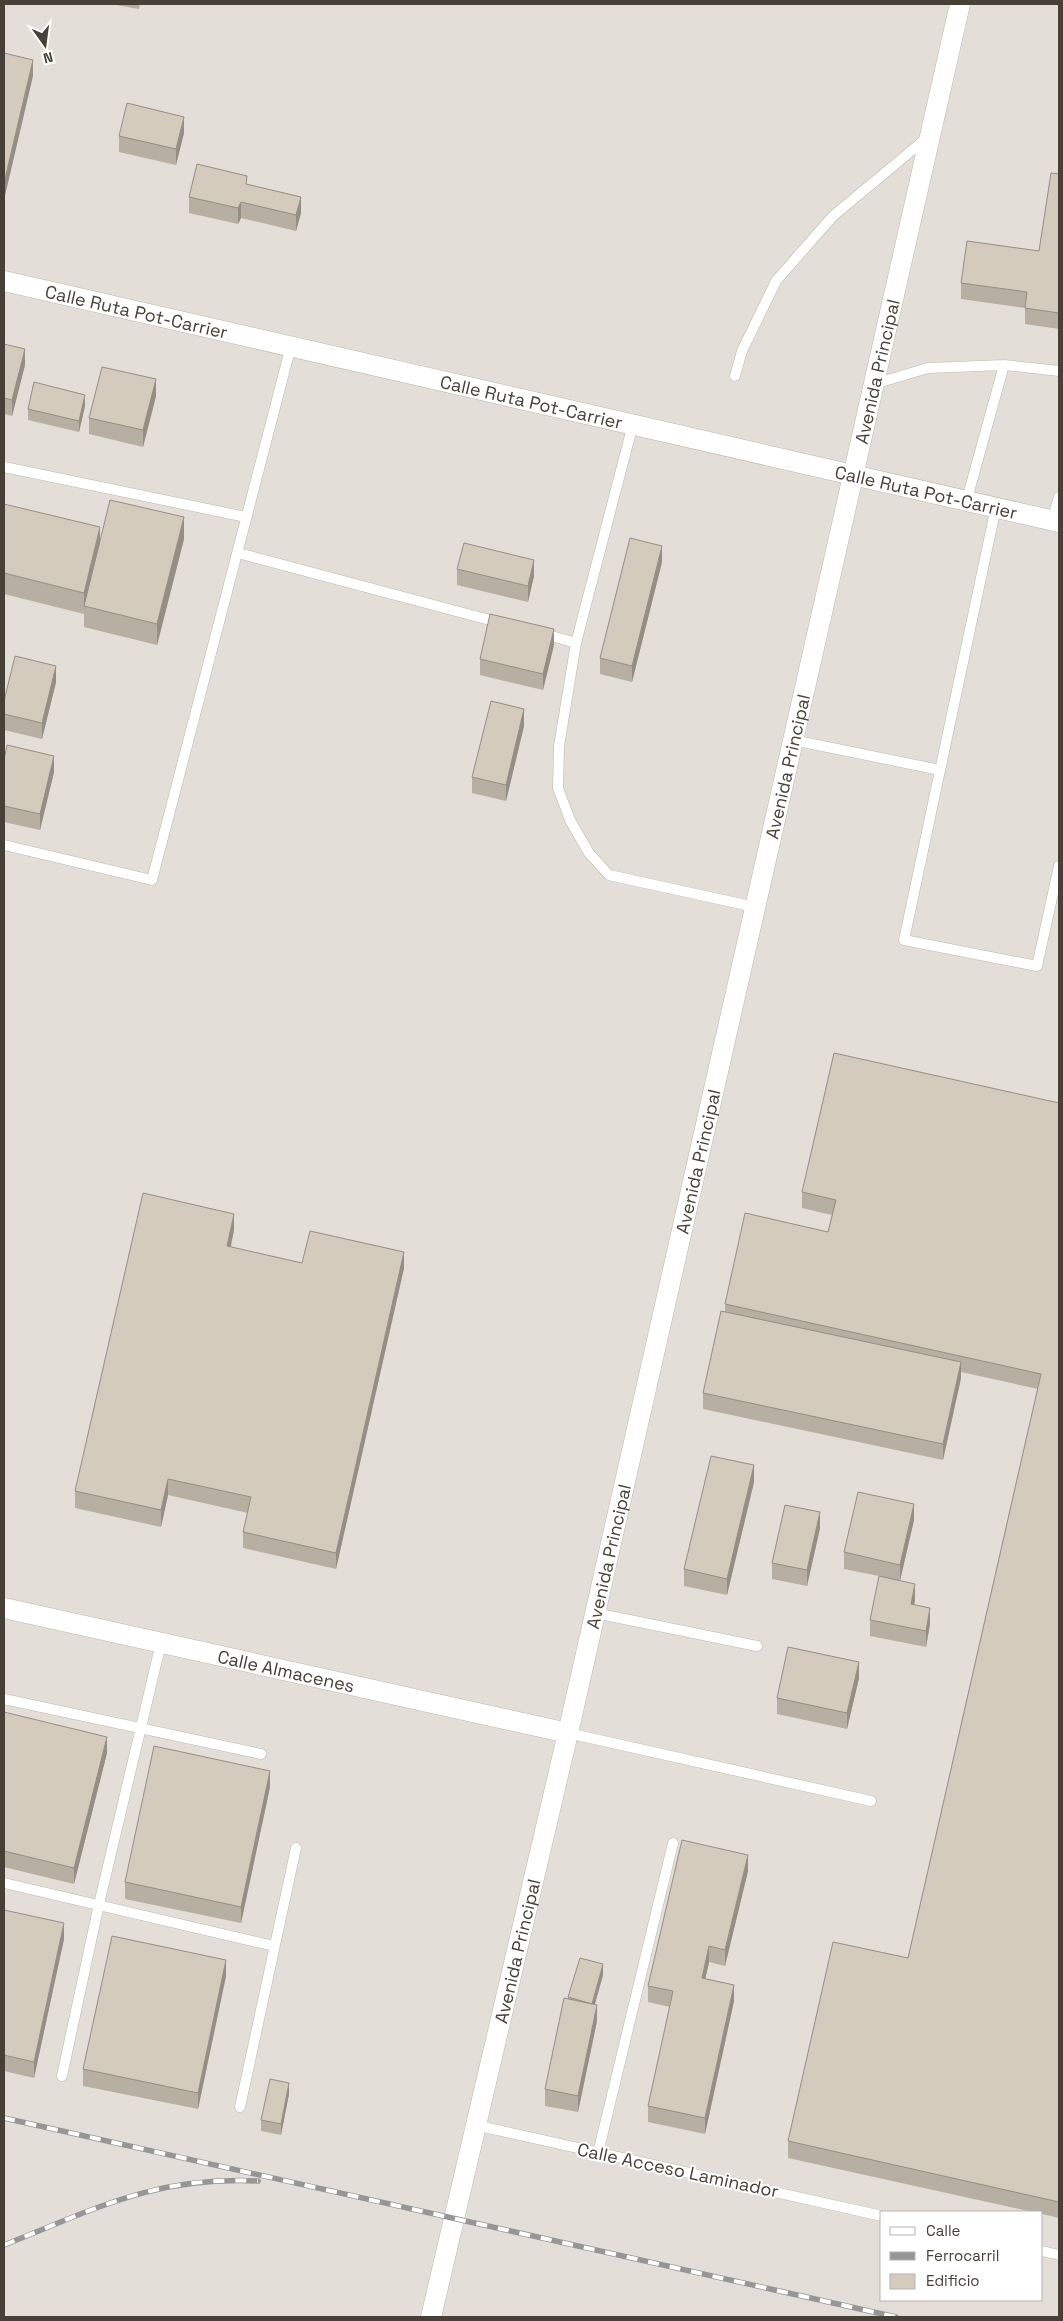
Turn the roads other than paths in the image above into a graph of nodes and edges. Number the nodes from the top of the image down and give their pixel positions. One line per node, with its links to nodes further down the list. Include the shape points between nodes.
1 (960, 4): 2 (street, Avenida Principal)
2 (930, 135): 7 (lane, via 832,216 776,281 742,351); 8 (street, Avenida Principal)
3 (4, 280): 4 (street, Calle Ruta Pot-Carrier)
4 (290, 346): 9 (street, Calle Ruta Pot-Carrier); 15 (lane)
5 (1004, 365): 6 (lane); 8 (lane, via 928,368); 13 (lane)
6 (1059, 371)
7 (736, 376)
8 (874, 384): 11 (street, Avenida Principal)
9 (633, 424): 11 (street, Calle Ruta Pot-Carrier); 20 (lane)
10 (4, 467): 15 (lane)
11 (854, 475): 13 (street, Calle Ruta Pot-Carrier); 21 (street, Avenida Principal)
12 (1059, 497): 16 (lane)
13 (967, 499): 14 (street, Calle Ruta Pot-Carrier)
14 (996, 507): 16 (street, Calle Ruta Pot-Carrier); 22 (lane)
15 (246, 517): 17 (lane)
16 (1056, 521)
17 (238, 553): 18 (lane); 23 (lane, via 152,880)
18 (509, 625)
19 (528, 630): 20 (lane)
20 (576, 643): 25 (lane, via 560,746 558,788 570,820 589,853 609,875)
21 (793, 740): 22 (lane); 25 (street, Avenida Principal)
22 (940, 770): 24 (lane, via 904,940 1037,966)
23 (4, 845)
24 (1059, 866)
25 (755, 907): 27 (street, Avenida Principal)
26 (4, 1608): 28 (street, Calle Almacenes)
27 (595, 1614): 29 (lane); 32 (street, Avenida Principal)
28 (161, 1642): 31 (lane); 32 (street, Calle Almacenes)
29 (757, 1646)
30 (4, 1699): 31 (lane)
31 (141, 1728): 33 (lane); 38 (lane)
32 (568, 1733): 34 (lane); 42 (street, Avenida Principal)
33 (261, 1754)
34 (870, 1801)
35 (673, 1842): 43 (lane)
36 (296, 1848): 39 (lane)
37 (4, 1883): 38 (lane)
38 (99, 1904): 39 (lane); 40 (lane)
39 (274, 1946): 41 (lane)
40 (62, 2076)
41 (240, 2107)
42 (474, 2125): 43 (lane, Calle Acceso Laminador); 47 (street, Avenida Principal)
43 (598, 2153): 44 (lane, Calle Acceso Laminador)
44 (880, 2216)
45 (1043, 2251): 46 (lane)
46 (1059, 2255)
47 (431, 2317)

